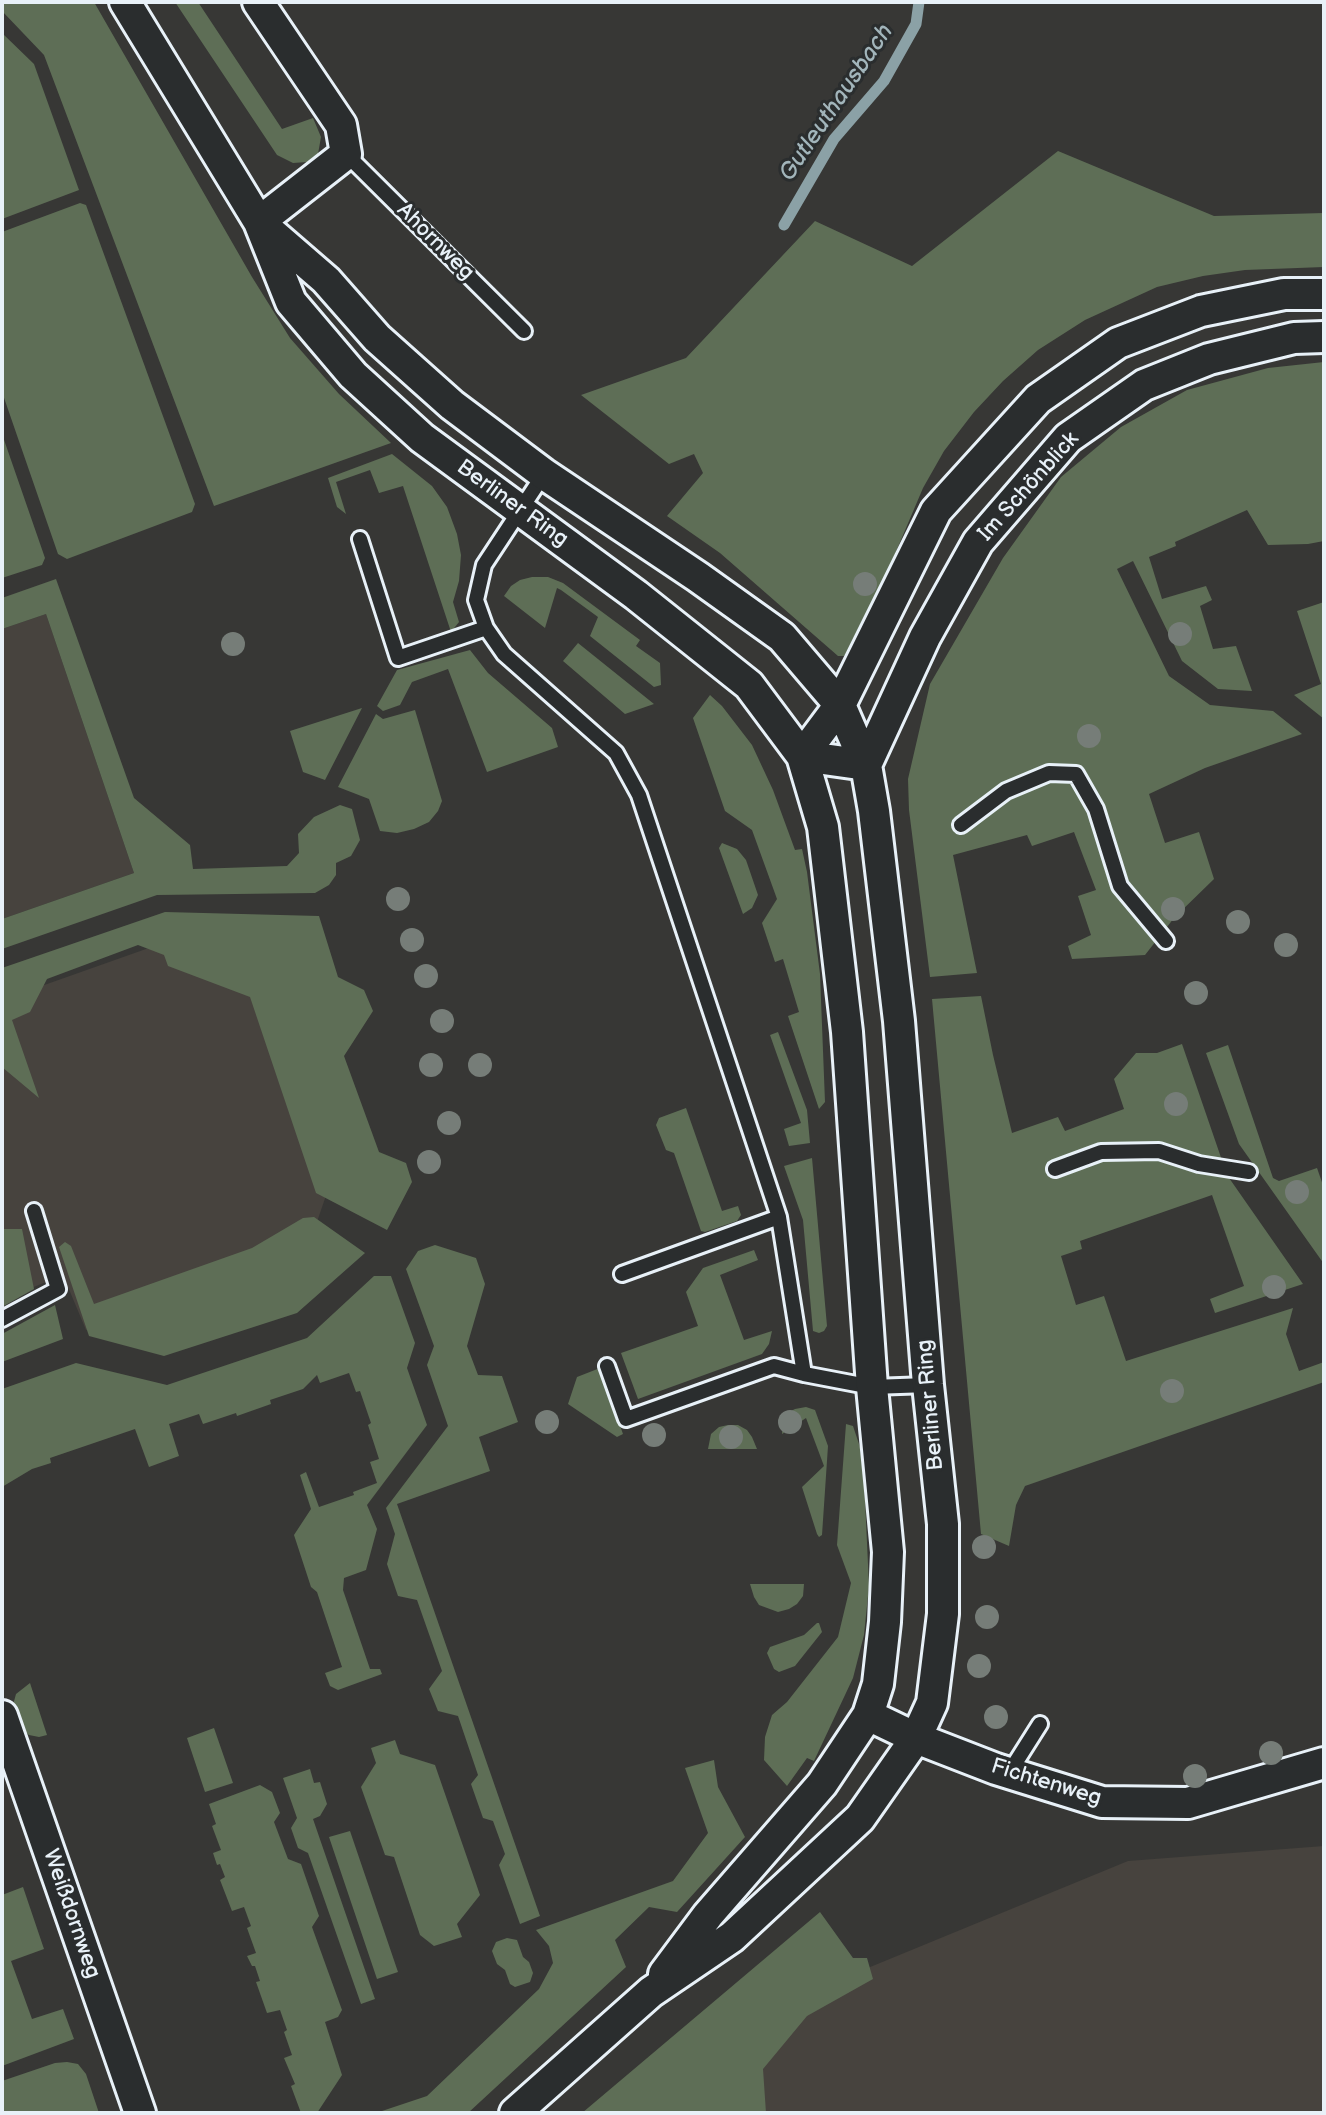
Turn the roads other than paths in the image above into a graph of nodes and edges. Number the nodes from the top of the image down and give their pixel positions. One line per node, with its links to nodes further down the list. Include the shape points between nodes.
1 (125, 2): 4 (street, Berliner Ring)
2 (258, 2): 3 (street, Ahornweg, via 341,125)
3 (346, 154): 4 (street); 6 (lane, Ahornweg)
4 (259, 222): 8 (street, Berliner Ring, via 326,280 377,338 452,405); 9 (street, Berliner Ring, via 291,302 353,375 422,438)
5 (1324, 294): 12 (street, via 1284,294 1201,311 1118,343 1038,399 936,511)
6 (524, 331)
7 (1324, 337): 14 (street, Im Schönblick, via 1294,338 1209,359 1144,385 1068,438 978,542 925,637)
8 (544, 474): 9 (lane); 12 (street, Berliner Ring, via 782,637)
9 (520, 510): 11 (lane, via 484,565 476,600); 13 (street, Berliner Ring, via 749,685)
10 (360, 539): 11 (lane, via 398,658)
11 (486, 628): 20 (lane, via 504,654 616,753 639,795)
12 (840, 705): 13 (street); 14 (street, Berliner Ring)
13 (802, 756): 14 (street); 26 (street, Berliner Ring, via 823,827 847,1032)
14 (866, 765): 25 (street, Berliner Ring, via 899,1021)
15 (961, 825): 16 (lane, via 1006,791 1049,773 1076,774 1096,809 1120,886)
16 (1166, 941)
17 (1055, 1169): 18 (lane, via 1101,1152 1159,1151)
18 (1249, 1172)
19 (34, 1211): 22 (lane, via 58,1289)
20 (779, 1217): 21 (lane); 24 (lane)
21 (622, 1274)
22 (2, 1319)
23 (607, 1366): 24 (lane, via 626,1419 774,1366)
24 (804, 1374): 26 (lane)
25 (928, 1385): 26 (lane); 30 (street, Berliner Ring, via 943,1524 943,1614 932,1703)
26 (872, 1387): 27 (street, Berliner Ring, via 888,1552 878,1684)
27 (868, 1715): 30 (street, Fichtenweg); 33 (street, Berliner Ring, via 822,1784 708,1915)
28 (2, 1716): 34 (street, Weißdornweg)
29 (1040, 1724): 32 (lane)
30 (916, 1738): 32 (street, Fichtenweg); 33 (street, Berliner Ring, via 860,1818 732,1937)
31 (1324, 1763): 32 (street, Fichtenweg, via 1188,1803 1102,1802)
32 (1009, 1773)
33 (651, 1992): 35 (street, Berliner Ring)
34 (140, 2113)
35 (515, 2113)

